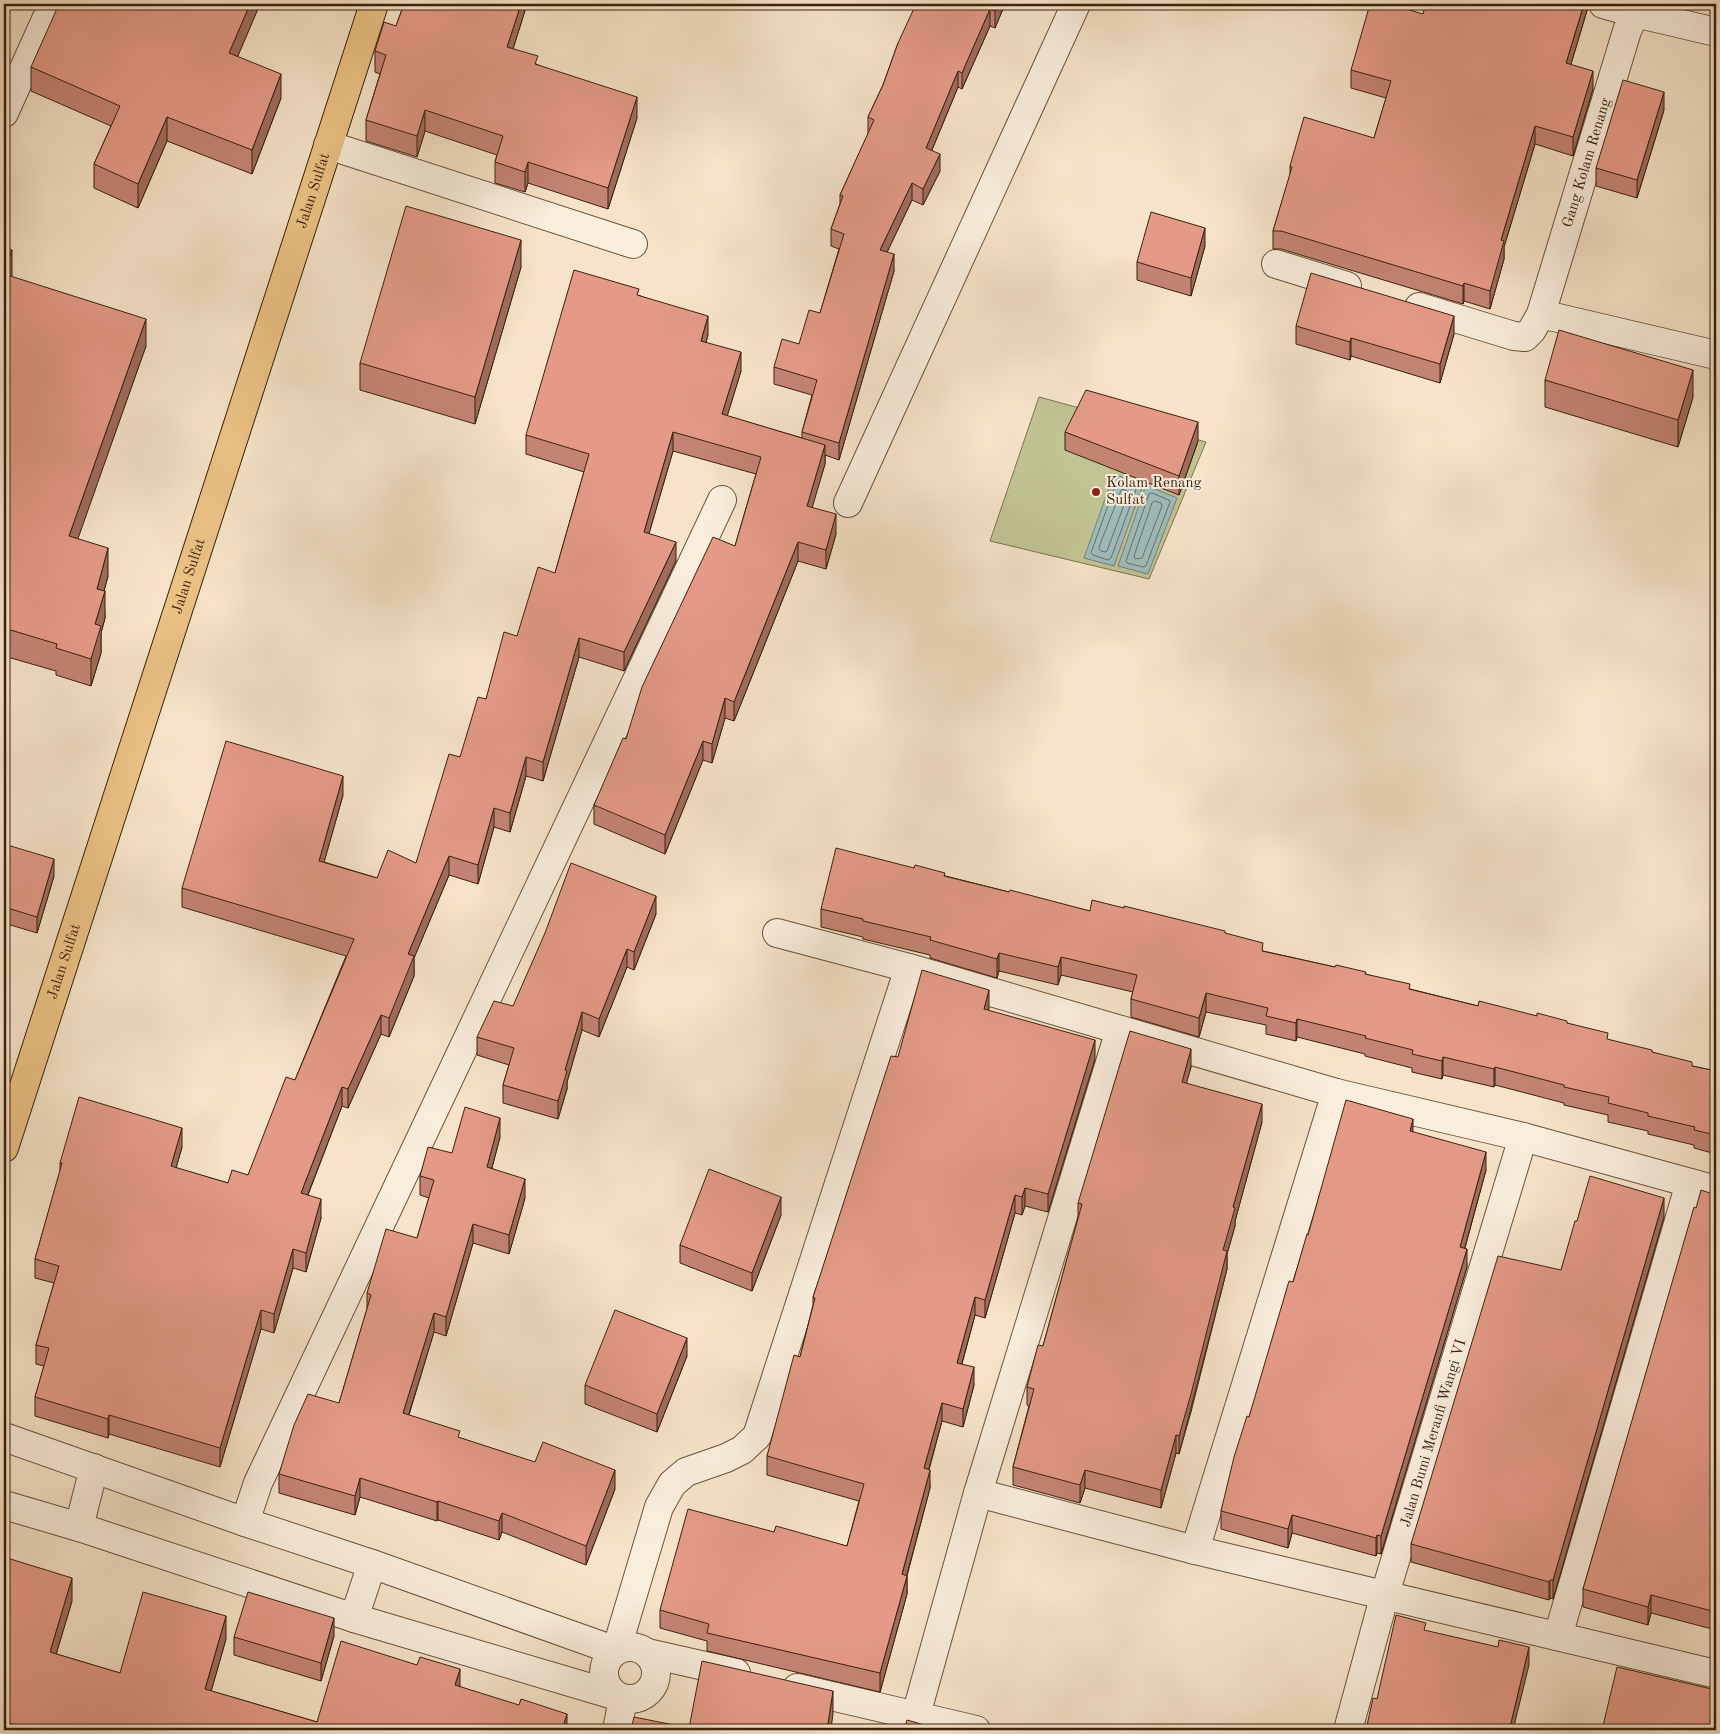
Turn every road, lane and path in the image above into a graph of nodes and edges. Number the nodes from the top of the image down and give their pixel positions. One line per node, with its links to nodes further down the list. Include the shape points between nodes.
1 (53, 4): 7 (street)
2 (374, 4): 8 (main road, Jalan Sulfat)
3 (1076, 4): 16 (street)
4 (1603, 4): 5 (street)
5 (1635, 13): 6 (street); 13 (street, Gang Kolam Renang)
6 (1716, 32)
7 (4, 113)
8 (328, 144): 9 (street); 22 (main road, Jalan Sulfat)
9 (633, 244)
10 (1276, 264): 11 (street)
11 (1371, 293)
12 (1400, 302): 13 (street, Gang Kolam Renang, via 1525,337)
13 (1542, 314): 14 (street)
14 (1716, 355)
15 (722, 500): 29 (street, via 258,1483)
16 (848, 503)
17 (777, 933): 18 (street)
18 (909, 968): 19 (street); 36 (street, via 757,1436 742,1450 686,1472 672,1484 659,1507)
19 (1120, 1030): 20 (street); 27 (street)
20 (1336, 1092): 21 (street); 31 (street)
21 (1524, 1137): 23 (street); 33 (street, Jalan Bumi Meranfi Wangi VI)
22 (4, 1148)
23 (1690, 1183): 24 (street); 35 (street)
24 (1716, 1190)
25 (4, 1437): 26 (street)
26 (94, 1468): 29 (street); 30 (street)
27 (978, 1493): 31 (street); 40 (street)
28 (4, 1505): 30 (street)
29 (245, 1522): 32 (street)
30 (79, 1527): 34 (street)
31 (1195, 1550): 33 (street)
32 (372, 1564): 34 (street); 36 (street)
33 (1385, 1594): 35 (street); 43 (street, Jalan Bumi Meranfi Wangi VI)
34 (354, 1618): 39 (street)
35 (1558, 1636): 38 (street)
36 (616, 1650): 37 (street, via 632,1646); 39 (street, via 605,1664 604,1672 608,1688)
37 (647, 1653): 39 (street, via 656,1668 654,1686 640,1698); 40 (street)
38 (1716, 1674)
39 (619, 1697): 41 (street)
40 (916, 1715): 42 (street)
41 (617, 1730)
42 (976, 1730)
43 (1348, 1730)

